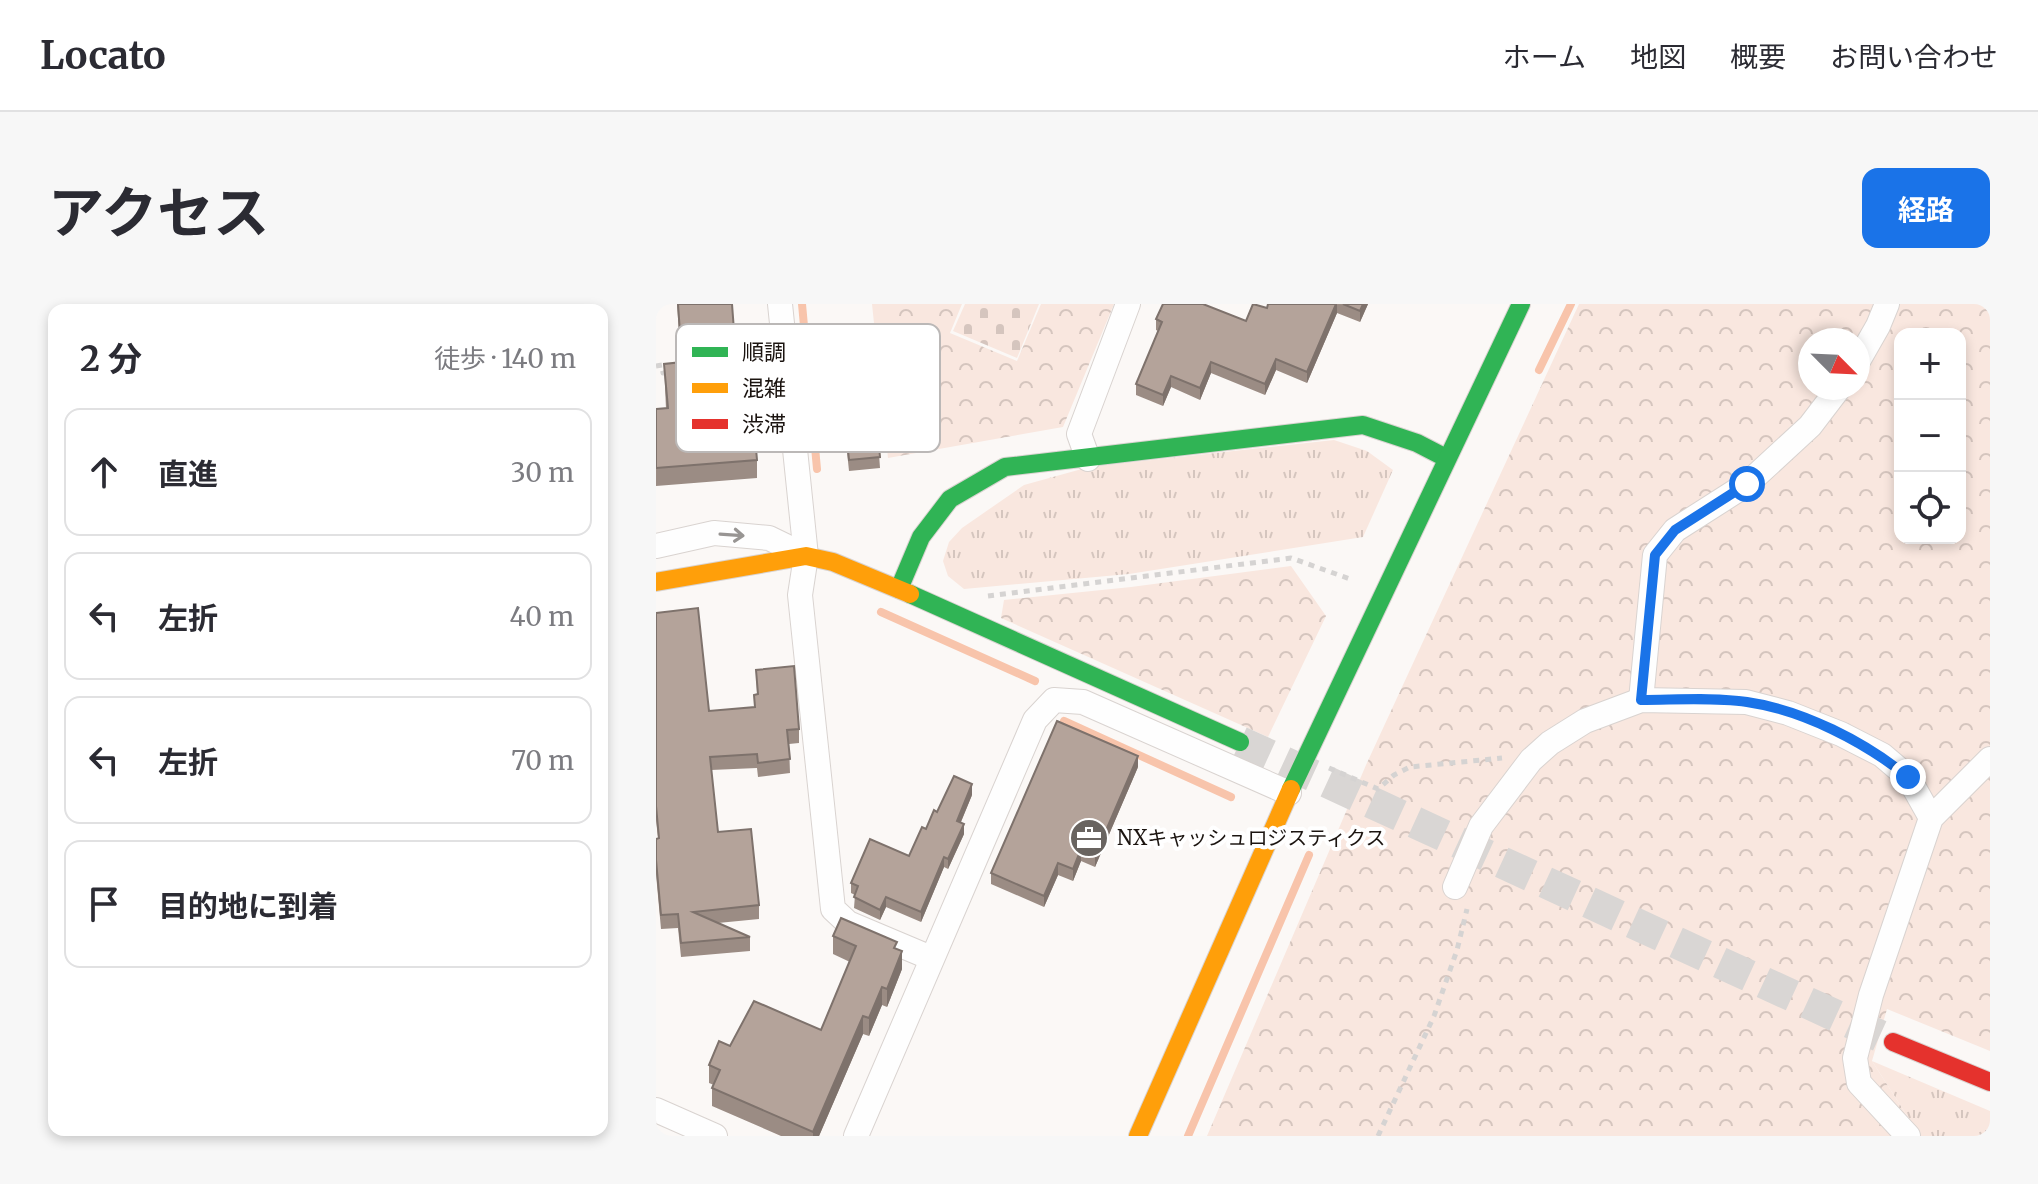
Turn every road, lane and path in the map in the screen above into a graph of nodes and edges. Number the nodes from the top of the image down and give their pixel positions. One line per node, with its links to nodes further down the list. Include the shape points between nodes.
1 (780, 304): 5 (street)
2 (1128, 304): 12 (street, via 1079,434)
3 (1521, 304): 11 (street)
4 (1887, 304): 6 (street)
5 (782, 324)
6 (1870, 340)
7 (659, 365): 8 (path, via 663,373)
8 (676, 371)
9 (1830, 400): 19 (street, via 1810,426 1747,484 1675,530 1655,555)
10 (795, 452): 14 (street)
11 (1446, 458): 12 (street, via 1363,425); 24 (street)
12 (1088, 459): 17 (street, via 1005,467 950,499 921,537)
13 (656, 546): 14 (street, one-way to 14, via 714,533 769,538)
14 (806, 556): 16 (street); 17 (street); 27 (street, via 800,595 833,909 848,923)
15 (1353, 580): 18 (path, via 1291,558 980,597)
16 (656, 582)
17 (899, 589): 18 (street)
18 (969, 620): 20 (street)
19 (1641, 700): 22 (street, via 1585,721); 25 (street, via 1746,702 1828,729 1882,755 1908,777)
20 (1240, 742)
21 (1990, 759): 25 (street)
22 (1531, 760): 23 (path, via 1502,757 1410,767 1378,789); 26 (street, via 1481,826)
23 (1329, 768)
24 (1289, 793): 27 (street, via 1083,702 1054,700 1035,720); 33 (street)
25 (1931, 818): 35 (street, via 1855,1058 1859,1083)
26 (1455, 887): 34 (path, via 1470,893 1457,950 1434,1016)
27 (931, 958): 32 (street)
28 (1893, 1042): 29 (street)
29 (1990, 1082)
30 (656, 1110): 31 (street)
31 (715, 1136)
32 (856, 1136)
33 (1138, 1136)
34 (1378, 1136)
35 (1908, 1136)

